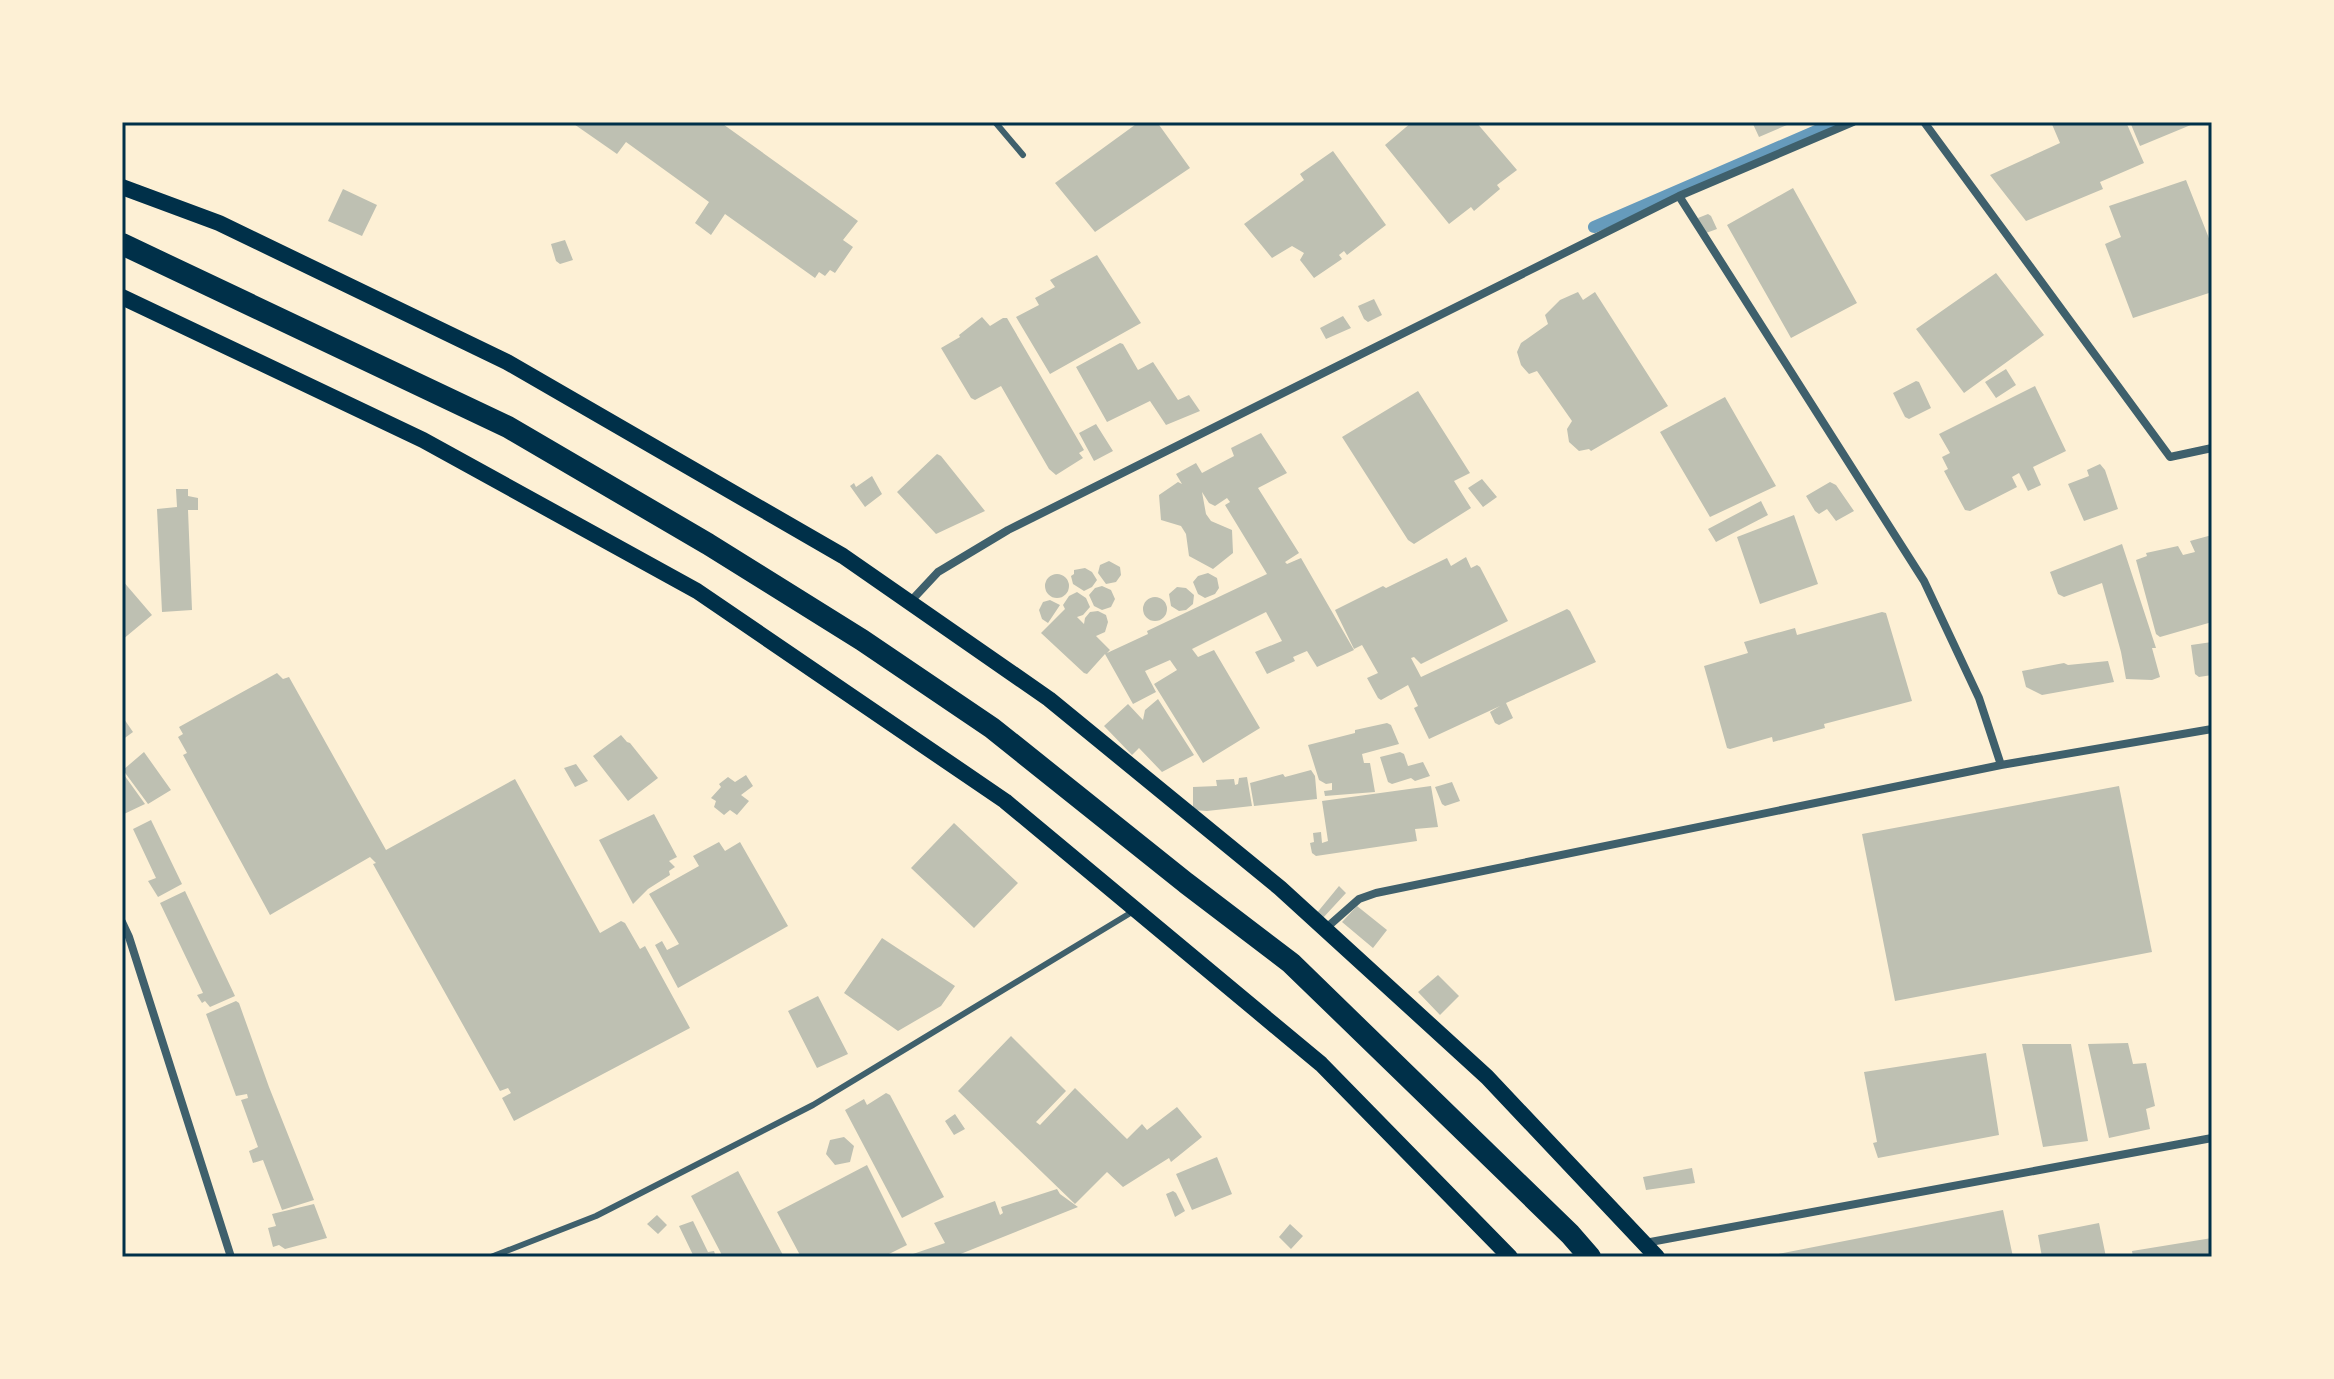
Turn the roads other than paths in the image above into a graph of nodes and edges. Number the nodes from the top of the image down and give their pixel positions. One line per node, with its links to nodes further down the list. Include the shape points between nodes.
1 (995, 122): 4 (lane)
2 (1853, 122): 6 (street)
3 (1924, 122): 9 (street, via 2170,457)
4 (1023, 155)
5 (122, 187): 10 (main road, via 219,223 507,362 843,556)
6 (1679, 196): 10 (street, via 1008,530 938,572); 12 (street, via 1924,581 1979,698)
7 (122, 244): 21 (highway, via 508,427 708,544 992,728 1291,963)
8 (122, 297): 13 (main road, via 423,440 697,591 1005,801)
9 (2212, 448)
10 (910, 602): 15 (main road, via 1049,699)
11 (2212, 729): 12 (street)
12 (2001, 765): 15 (street, via 1376,893 1359,899)
13 (1135, 910): 19 (lane, via 813,1105 596,1216); 20 (main road, via 1321,1064)
14 (122, 922): 18 (street)
15 (1325, 929): 17 (main road, via 1487,1077)
16 (2212, 1138): 17 (street)
17 (1644, 1244): 22 (main road)
18 (231, 1257)
19 (491, 1257)
20 (1510, 1257)
21 (1590, 1257)
22 (1657, 1257)

